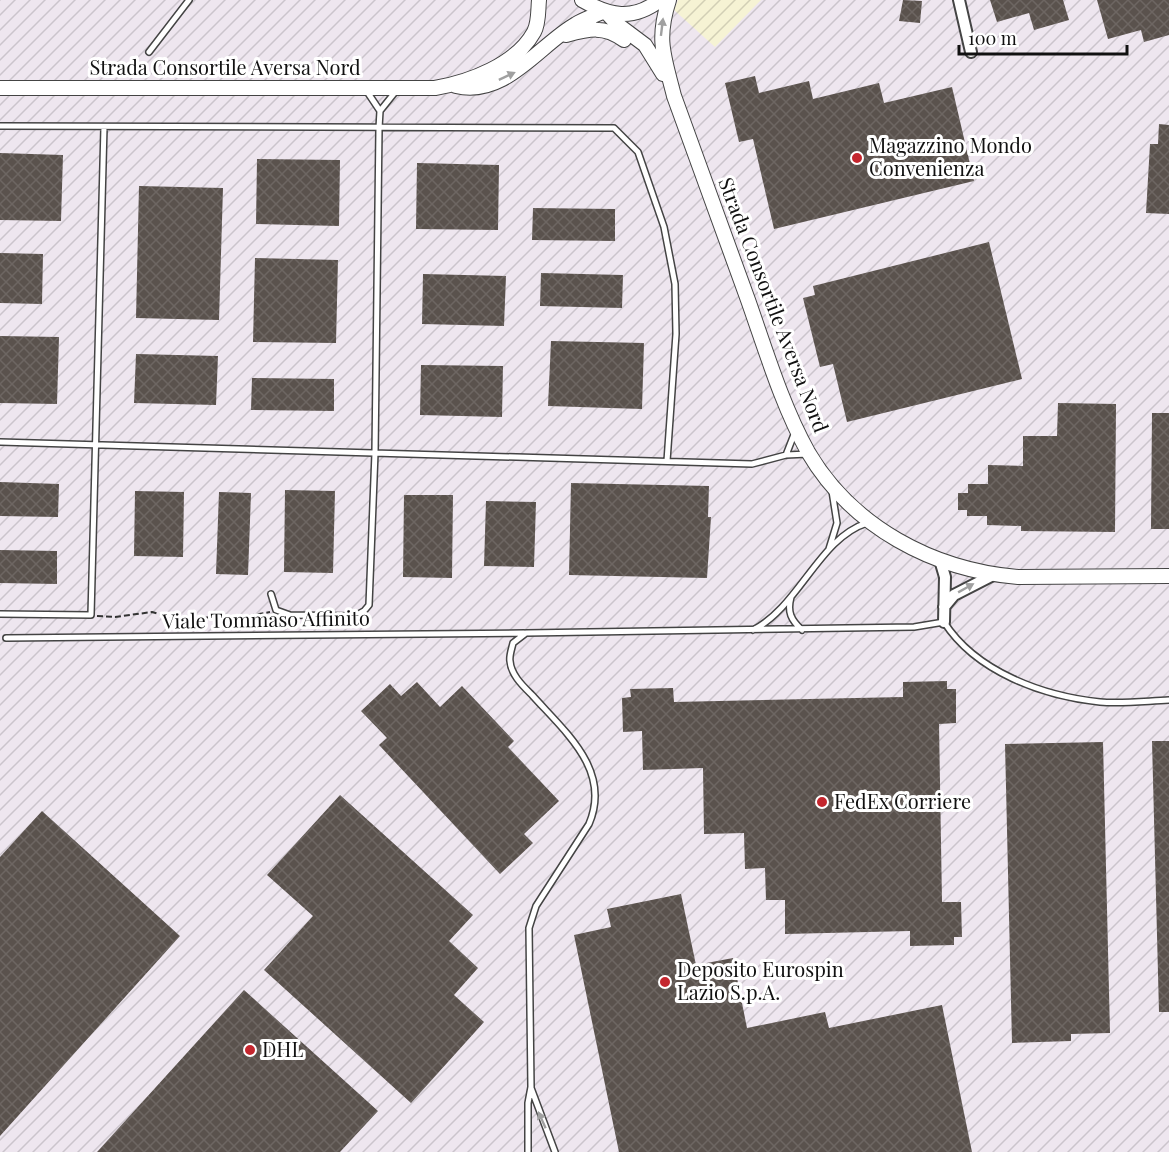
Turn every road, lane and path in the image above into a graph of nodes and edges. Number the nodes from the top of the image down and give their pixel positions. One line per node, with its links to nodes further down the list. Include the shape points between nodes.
1 (189, 0): 9 (lane)
2 (539, 0): 12 (street, Strada Consortile Aversa Nord, via 535,31 525,44 502,63)
3 (582, 0): 7 (street)
4 (660, 0): 7 (street, via 647,10 627,14)
5 (669, 0): 16 (street, Strada Consortile Aversa Nord, one-way to 5, via 661,46 661,24)
6 (959, 0): 10 (street)
7 (604, 12): 8 (street, Strada Consortile Aversa Nord, via 577,23); 11 (street, Strada Consortile Aversa Nord, via 645,45)
8 (561, 36): 11 (street, Strada Consortile Aversa Nord, via 595,28 610,30); 12 (street, Strada Consortile Aversa Nord, one-way to 8, via 464,88 488,84 518,70)
9 (149, 52)
10 (971, 52)
11 (655, 59): 16 (street, Strada Consortile Aversa Nord)
12 (451, 85): 15 (street, Strada Consortile Aversa Nord)
13 (0, 88): 14 (street, Strada Consortile Aversa Nord)
14 (364, 88): 15 (street, Strada Consortile Aversa Nord); 17 (lane)
15 (398, 88): 17 (lane)
16 (674, 96): 21 (street, Strada Consortile Aversa Nord)
17 (380, 111): 20 (lane)
18 (0, 126): 19 (lane)
19 (104, 127): 20 (lane); 23 (lane)
20 (379, 128): 24 (lane); 27 (lane, via 614,128 638,152 663,227 675,284 676,334)
21 (796, 427): 25 (street, Strada Consortile Aversa Nord); 26 (lane)
22 (0, 442): 23 (lane)
23 (97, 445): 24 (lane); 39 (lane)
24 (375, 453): 27 (lane); 37 (lane, via 369,605 355,616 290,615)
25 (809, 453): 26 (lane); 28 (street, Strada Consortile Aversa Nord)
26 (786, 456): 27 (lane, via 752,464)
27 (667, 461)
28 (830, 484): 29 (street, Strada Consortile Aversa Nord); 30 (lane, via 837,523)
29 (869, 522): 30 (lane, via 844,535); 31 (street, Strada Consortile Aversa Nord, via 905,545)
30 (827, 553): 35 (lane)
31 (940, 560): 32 (street, Strada Consortile Aversa Nord); 36 (street, via 945,577)
32 (993, 575): 33 (street, Strada Consortile Aversa Nord); 36 (street, one-way to 32, via 954,595)
33 (1169, 576)
34 (272, 594): 37 (lane)
35 (791, 596): 41 (lane, via 771,618); 42 (lane, via 788,609)
36 (945, 607): 40 (street)
37 (276, 610): 39 (path, via 242,617 172,618 152,612 115,617)
38 (0, 614): 39 (lane)
39 (91, 615)
40 (944, 622): 42 (lane, Viale Tommaso Affinito, via 914,627); 45 (lane, via 964,647 990,667 1043,690 1102,702)
41 (752, 630): 42 (lane, Viale Tommaso Affinito); 43 (lane, Viale Tommaso Affinito)
42 (802, 630)
43 (526, 633): 44 (lane, Viale Tommaso Affinito); 46 (lane, via 513,643 510,661 516,678 584,756 597,788 596,810 590,824 536,906 529,928)
44 (6, 638)
45 (1169, 700)
46 (531, 1086): 47 (lane); 48 (lane, one-way to 46)
47 (528, 1152)
48 (555, 1152)

